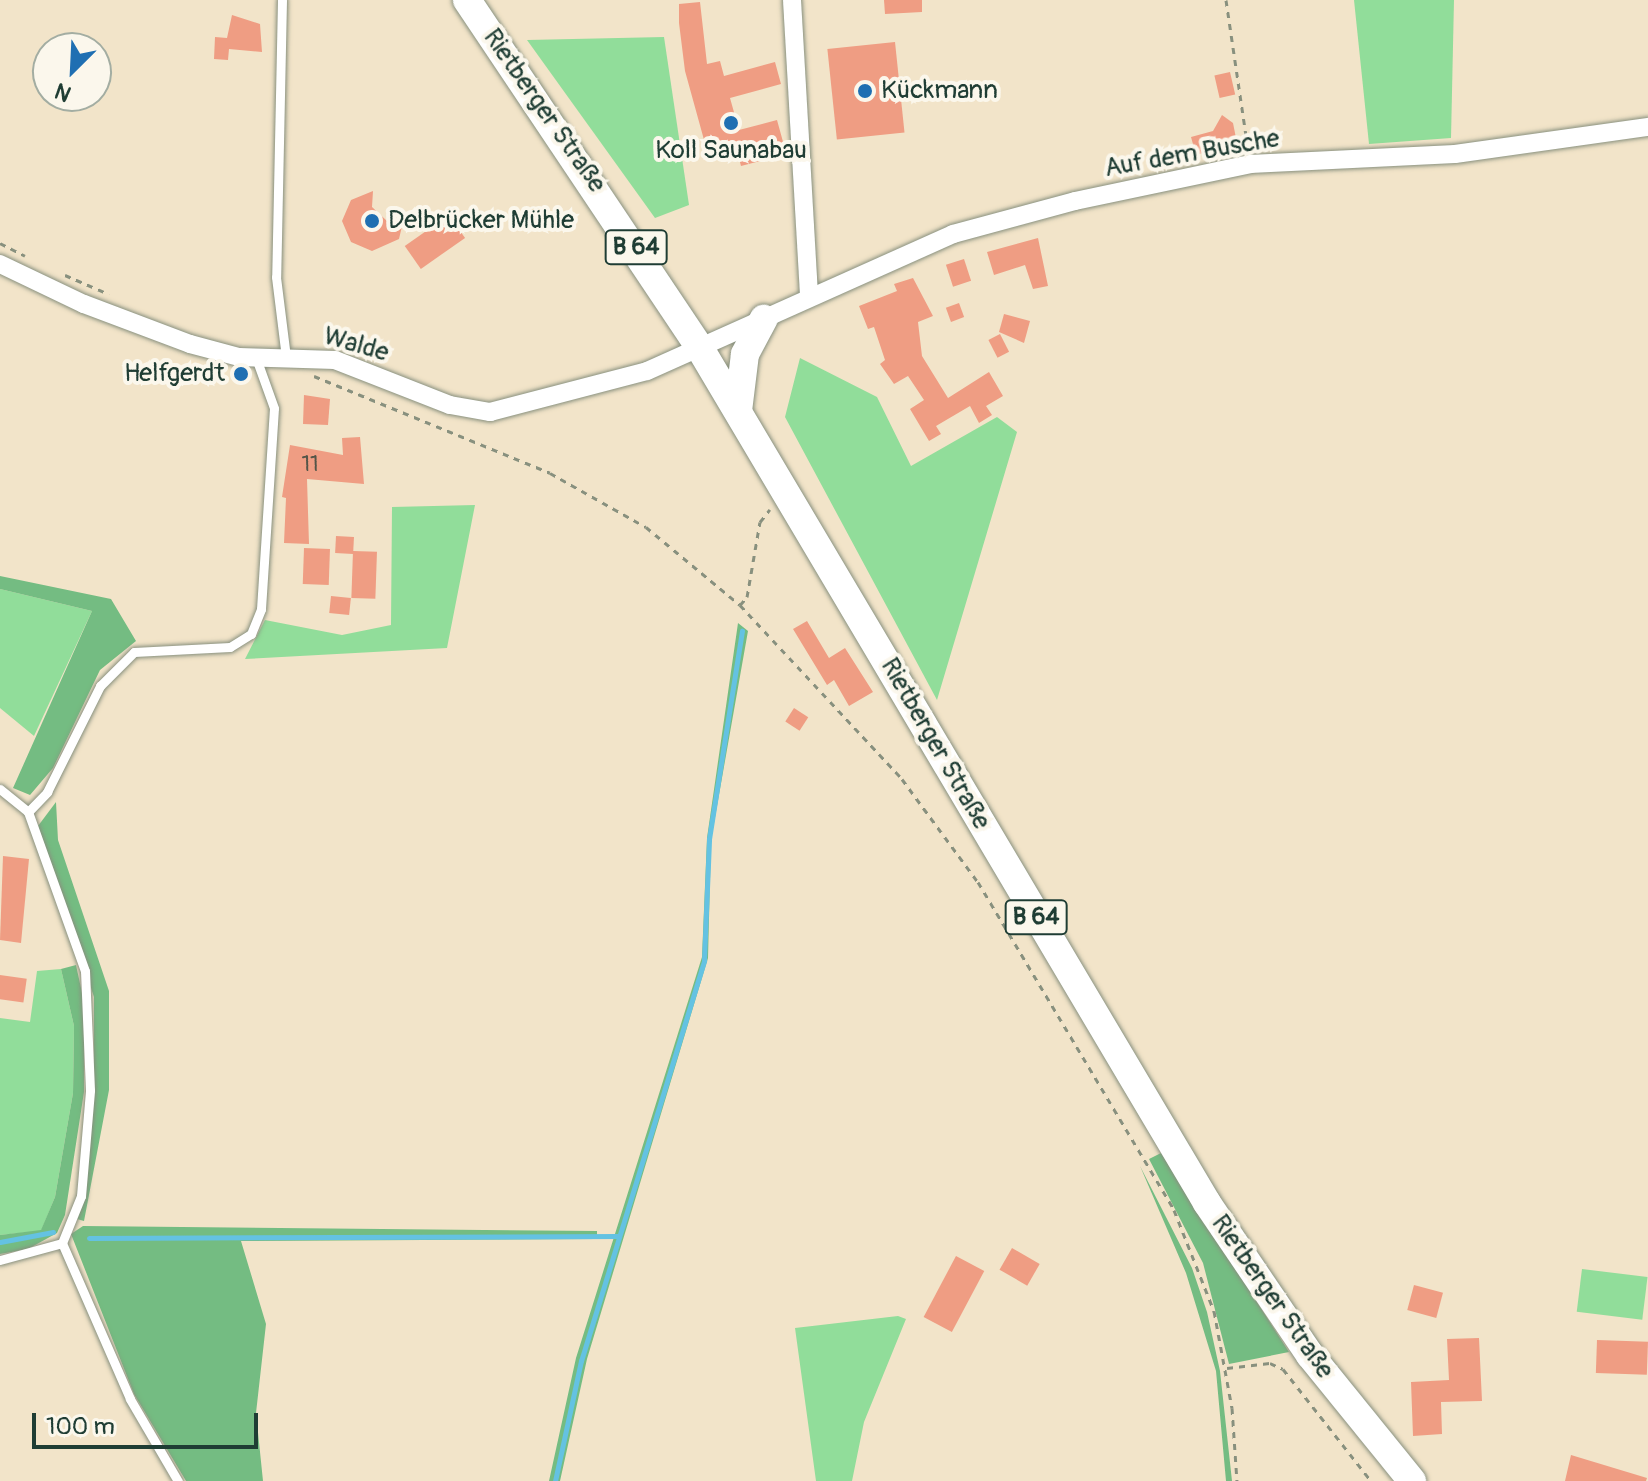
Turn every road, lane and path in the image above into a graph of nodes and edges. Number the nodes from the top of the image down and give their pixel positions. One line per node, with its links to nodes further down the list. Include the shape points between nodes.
1 (282, 0): 15 (lane, via 276,277)
2 (467, 0): 14 (main road, Rietberger Straße / B 64)
3 (792, 0): 12 (street)
4 (1226, 0): 6 (path)
5 (1648, 127): 6 (street, Auf dem Busche, via 1455,154)
6 (1250, 164): 12 (street, Auf dem Busche, via 1075,201 953,234)
7 (0, 243): 8 (path)
8 (37, 262)
9 (0, 264): 16 (street, Walde, via 84,304 190,344)
10 (62, 274): 11 (path)
11 (112, 295)
12 (809, 297): 13 (street, Auf dem Busche)
13 (764, 319): 14 (street, Auf dem Busche); 18 (main road, via 745,354)
14 (701, 350): 15 (street, Walde, via 647,371 490,412 450,405 335,360); 18 (main road, Rietberger Straße / B 64)
15 (286, 357): 16 (street, Walde)
16 (256, 358): 22 (lane, via 274,408 261,609 251,634 230,647 134,652 100,686 47,792)
17 (302, 371): 20 (path, via 596,496 679,552)
18 (738, 411): 29 (main road, Rietberger Straße / B 64, via 1207,1203 1310,1355)
19 (760, 522): 20 (path, via 747,597)
20 (740, 605): 25 (path, via 902,779 978,882 1174,1210 1199,1264)
21 (0, 789): 22 (lane)
22 (28, 812): 23 (lane, via 75,939 89,998 90,1090 81,1196)
23 (62, 1243): 24 (lane); 26 (lane, via 130,1399)
24 (0, 1260)
25 (1227, 1368): 27 (path); 28 (path, via 1270,1363 1283,1369)
26 (178, 1481)
27 (1237, 1481)
28 (1371, 1481)
29 (1412, 1481)

